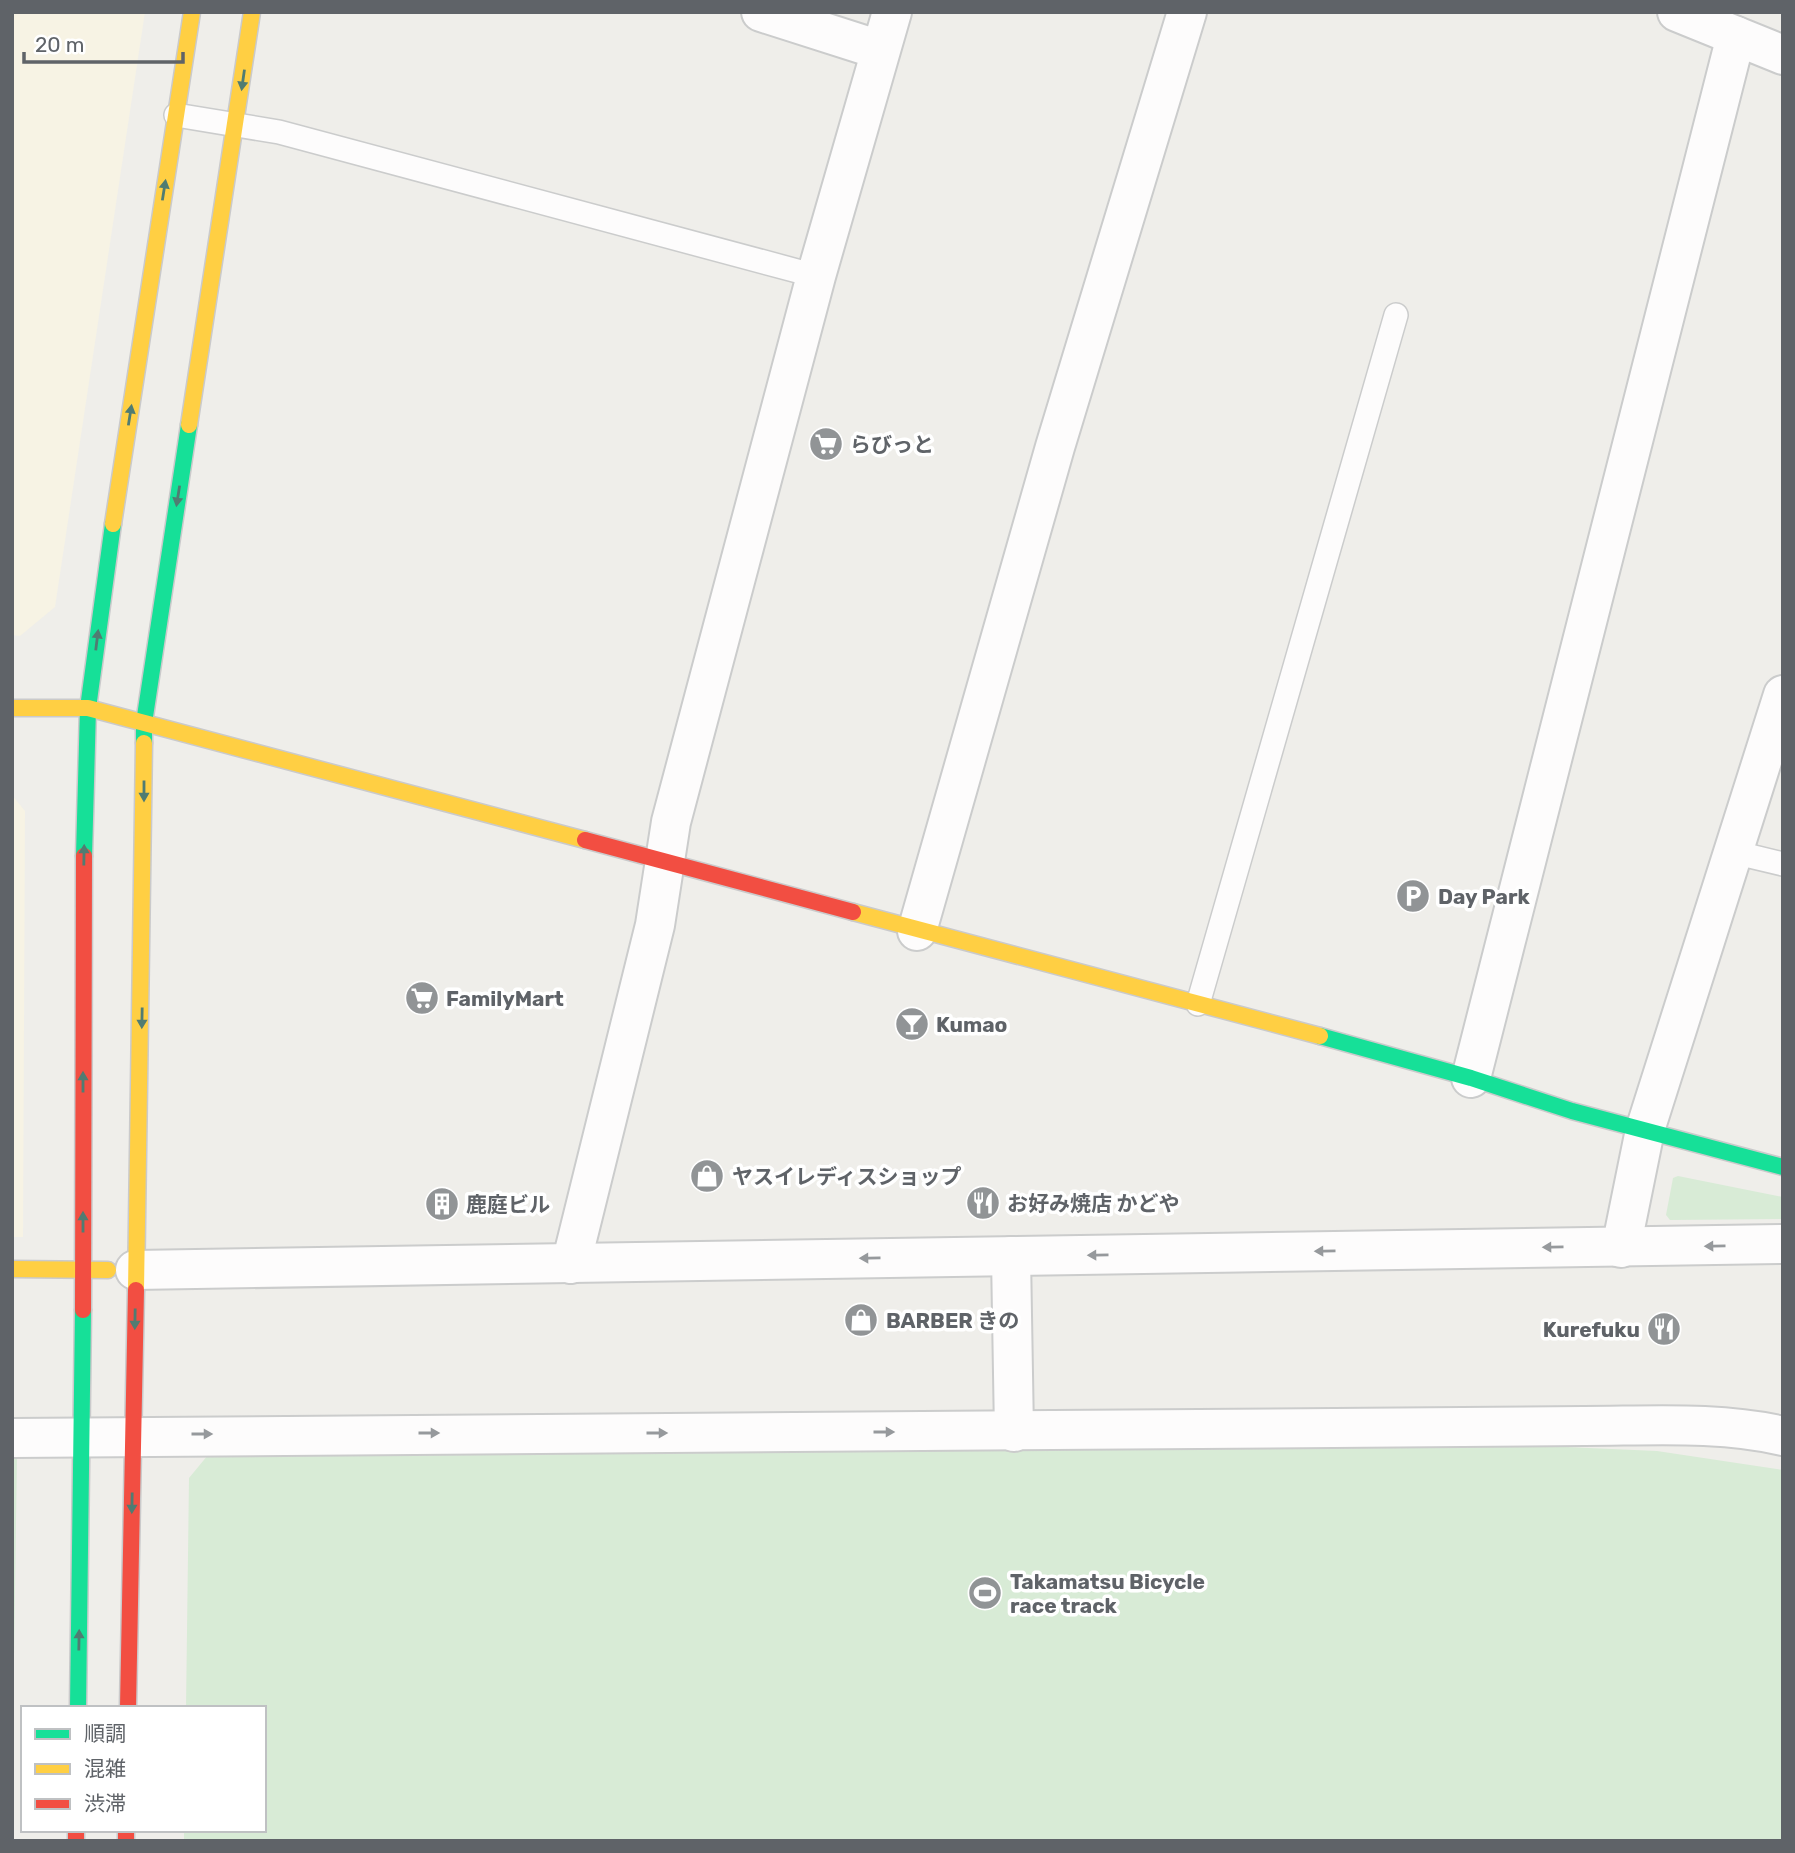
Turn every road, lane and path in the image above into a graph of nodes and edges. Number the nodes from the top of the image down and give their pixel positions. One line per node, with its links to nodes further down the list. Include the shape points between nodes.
1 (192, 12): 10 (street)
2 (252, 12): 11 (street, one-way to 11)
3 (761, 12): 8 (street)
4 (891, 12): 8 (street)
5 (1186, 12): 21 (street, via 1055,447)
6 (1677, 12): 7 (street)
7 (1736, 36): 9 (street); 23 (street)
8 (880, 50): 12 (street)
9 (1783, 55)
10 (176, 115): 11 (lane); 16 (street, one-way to 10)
11 (236, 125): 12 (lane); 17 (street, one-way to 17)
12 (816, 276): 19 (street, via 671,822)
13 (1396, 315): 22 (lane)
14 (1783, 695): 18 (street)
15 (12, 708): 16 (street)
16 (89, 708): 17 (street); 31 (street, one-way to 16, via 83,914)
17 (144, 723): 19 (street); 32 (street, one-way to 32)
18 (1733, 852): 20 (lane); 24 (street)
19 (667, 863): 21 (street); 29 (street)
20 (1783, 864)
21 (917, 931): 22 (street)
22 (1198, 1003): 23 (street)
23 (1471, 1078): 24 (street)
24 (1645, 1130): 25 (street); 27 (street)
25 (1783, 1167)
26 (1783, 1244): 27 (street, one-way to 27)
27 (1621, 1248): 28 (street, one-way to 28)
28 (1011, 1256): 29 (street, one-way to 29); 33 (street)
29 (570, 1264): 32 (street)
30 (12, 1269): 31 (street)
31 (83, 1270): 32 (street); 36 (street)
32 (135, 1270): 34 (street, one-way to 34)
33 (1014, 1432): 34 (street, one-way to 33); 35 (street, via 1650,1426)
34 (134, 1434): 36 (street); 39 (street, one-way to 39)
35 (1783, 1436)
36 (83, 1437): 37 (street); 38 (street, one-way to 36)
37 (12, 1438)
38 (78, 1706)
39 (128, 1706)

